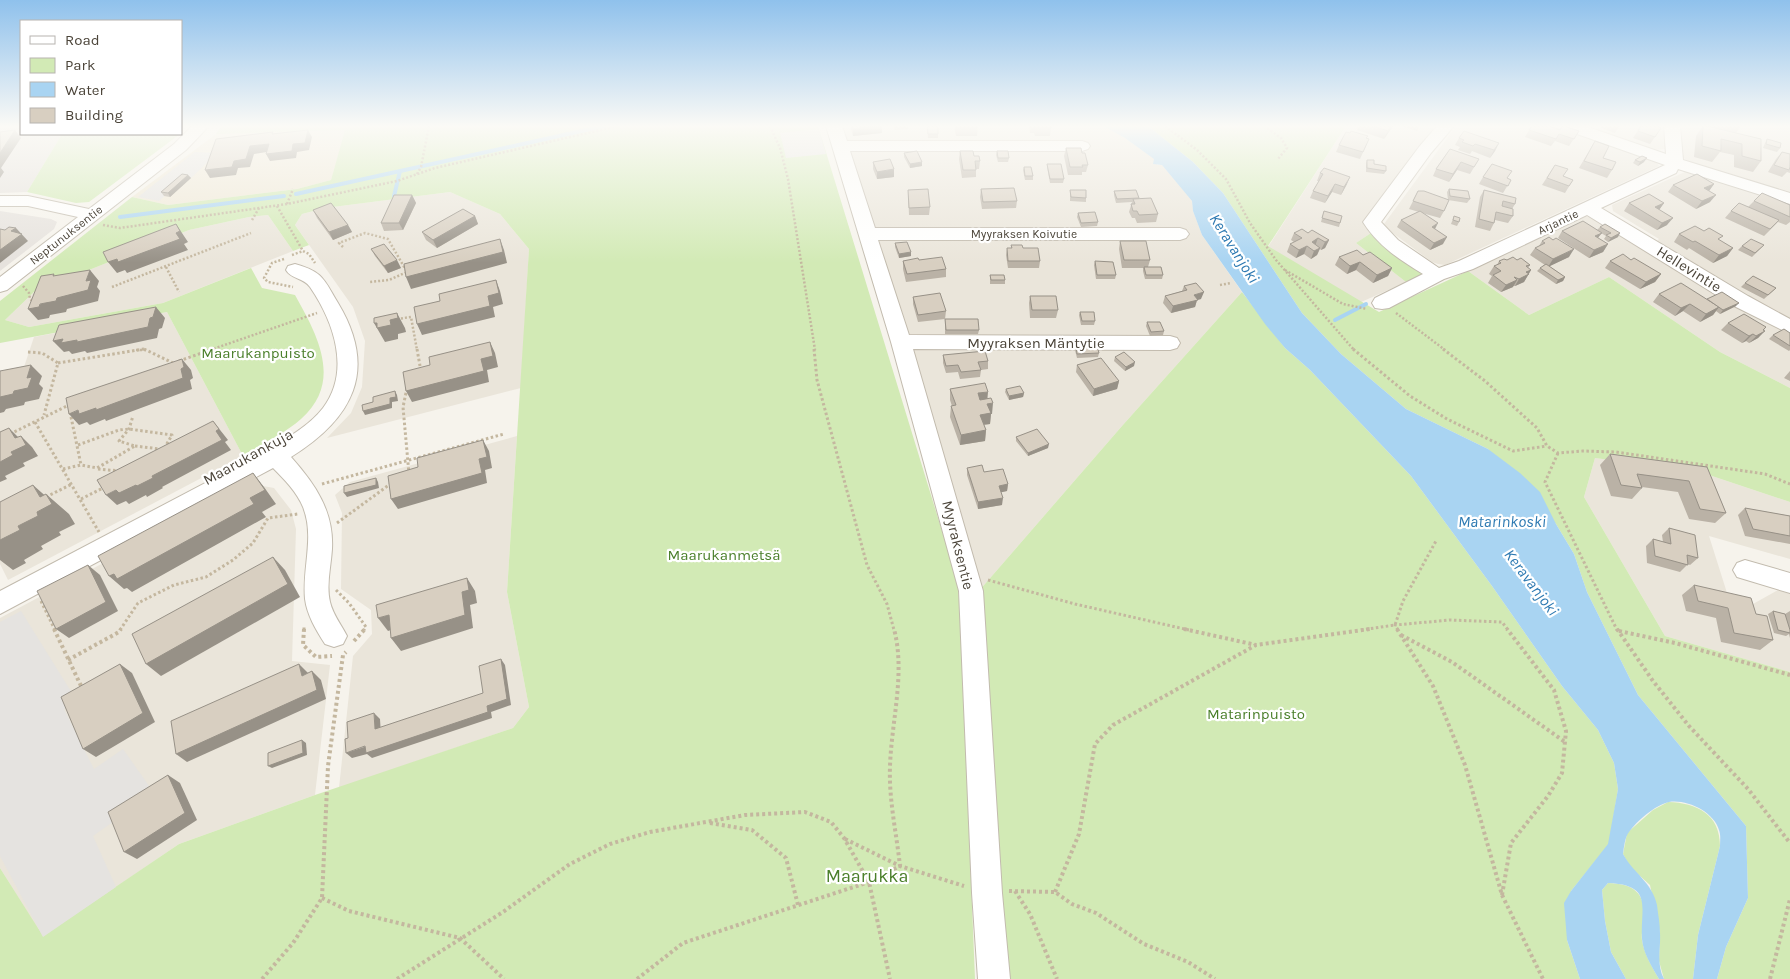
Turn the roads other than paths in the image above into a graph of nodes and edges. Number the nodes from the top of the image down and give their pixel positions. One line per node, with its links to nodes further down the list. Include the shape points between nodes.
1 (152, 172): 9 (street, Neptunuksentie)
2 (848, 172): 10 (street, Myyraksentie)
3 (1409, 172): 13 (street, via 1372,222 1384,238)
4 (1664, 172): 8 (street, Arjantie)
5 (1703, 172): 6 (street)
6 (1790, 199)
7 (0, 201): 9 (street, via 28,202)
8 (1589, 208): 13 (street, Arjantie, via 1466,265); 16 (street, Hellevintie)
9 (97, 220): 14 (street, Neptunuksentie)
10 (868, 234): 11 (street, Myyraksen Koivutie); 17 (street, Myyraksentie)
11 (1180, 234)
12 (298, 269): 19 (street, Maarukankuja, via 312,277 337,317 349,356 348,369 340,398 330,414 315,429)
13 (1437, 275): 15 (street, Arjantie)
14 (8, 285)
15 (1382, 302)
16 (1790, 327)
17 (901, 342): 18 (street, Myyraksen Mäntytie); 24 (street, Myyraksentie, via 971,591 986,893)
18 (1170, 343)
19 (276, 456): 22 (street, Maarukankuja); 23 (street, via 294,474 315,508 321,529 317,587 320,612)
20 (1744, 570): 21 (street)
21 (1790, 583)
22 (0, 603)
23 (338, 646)
24 (994, 979)

